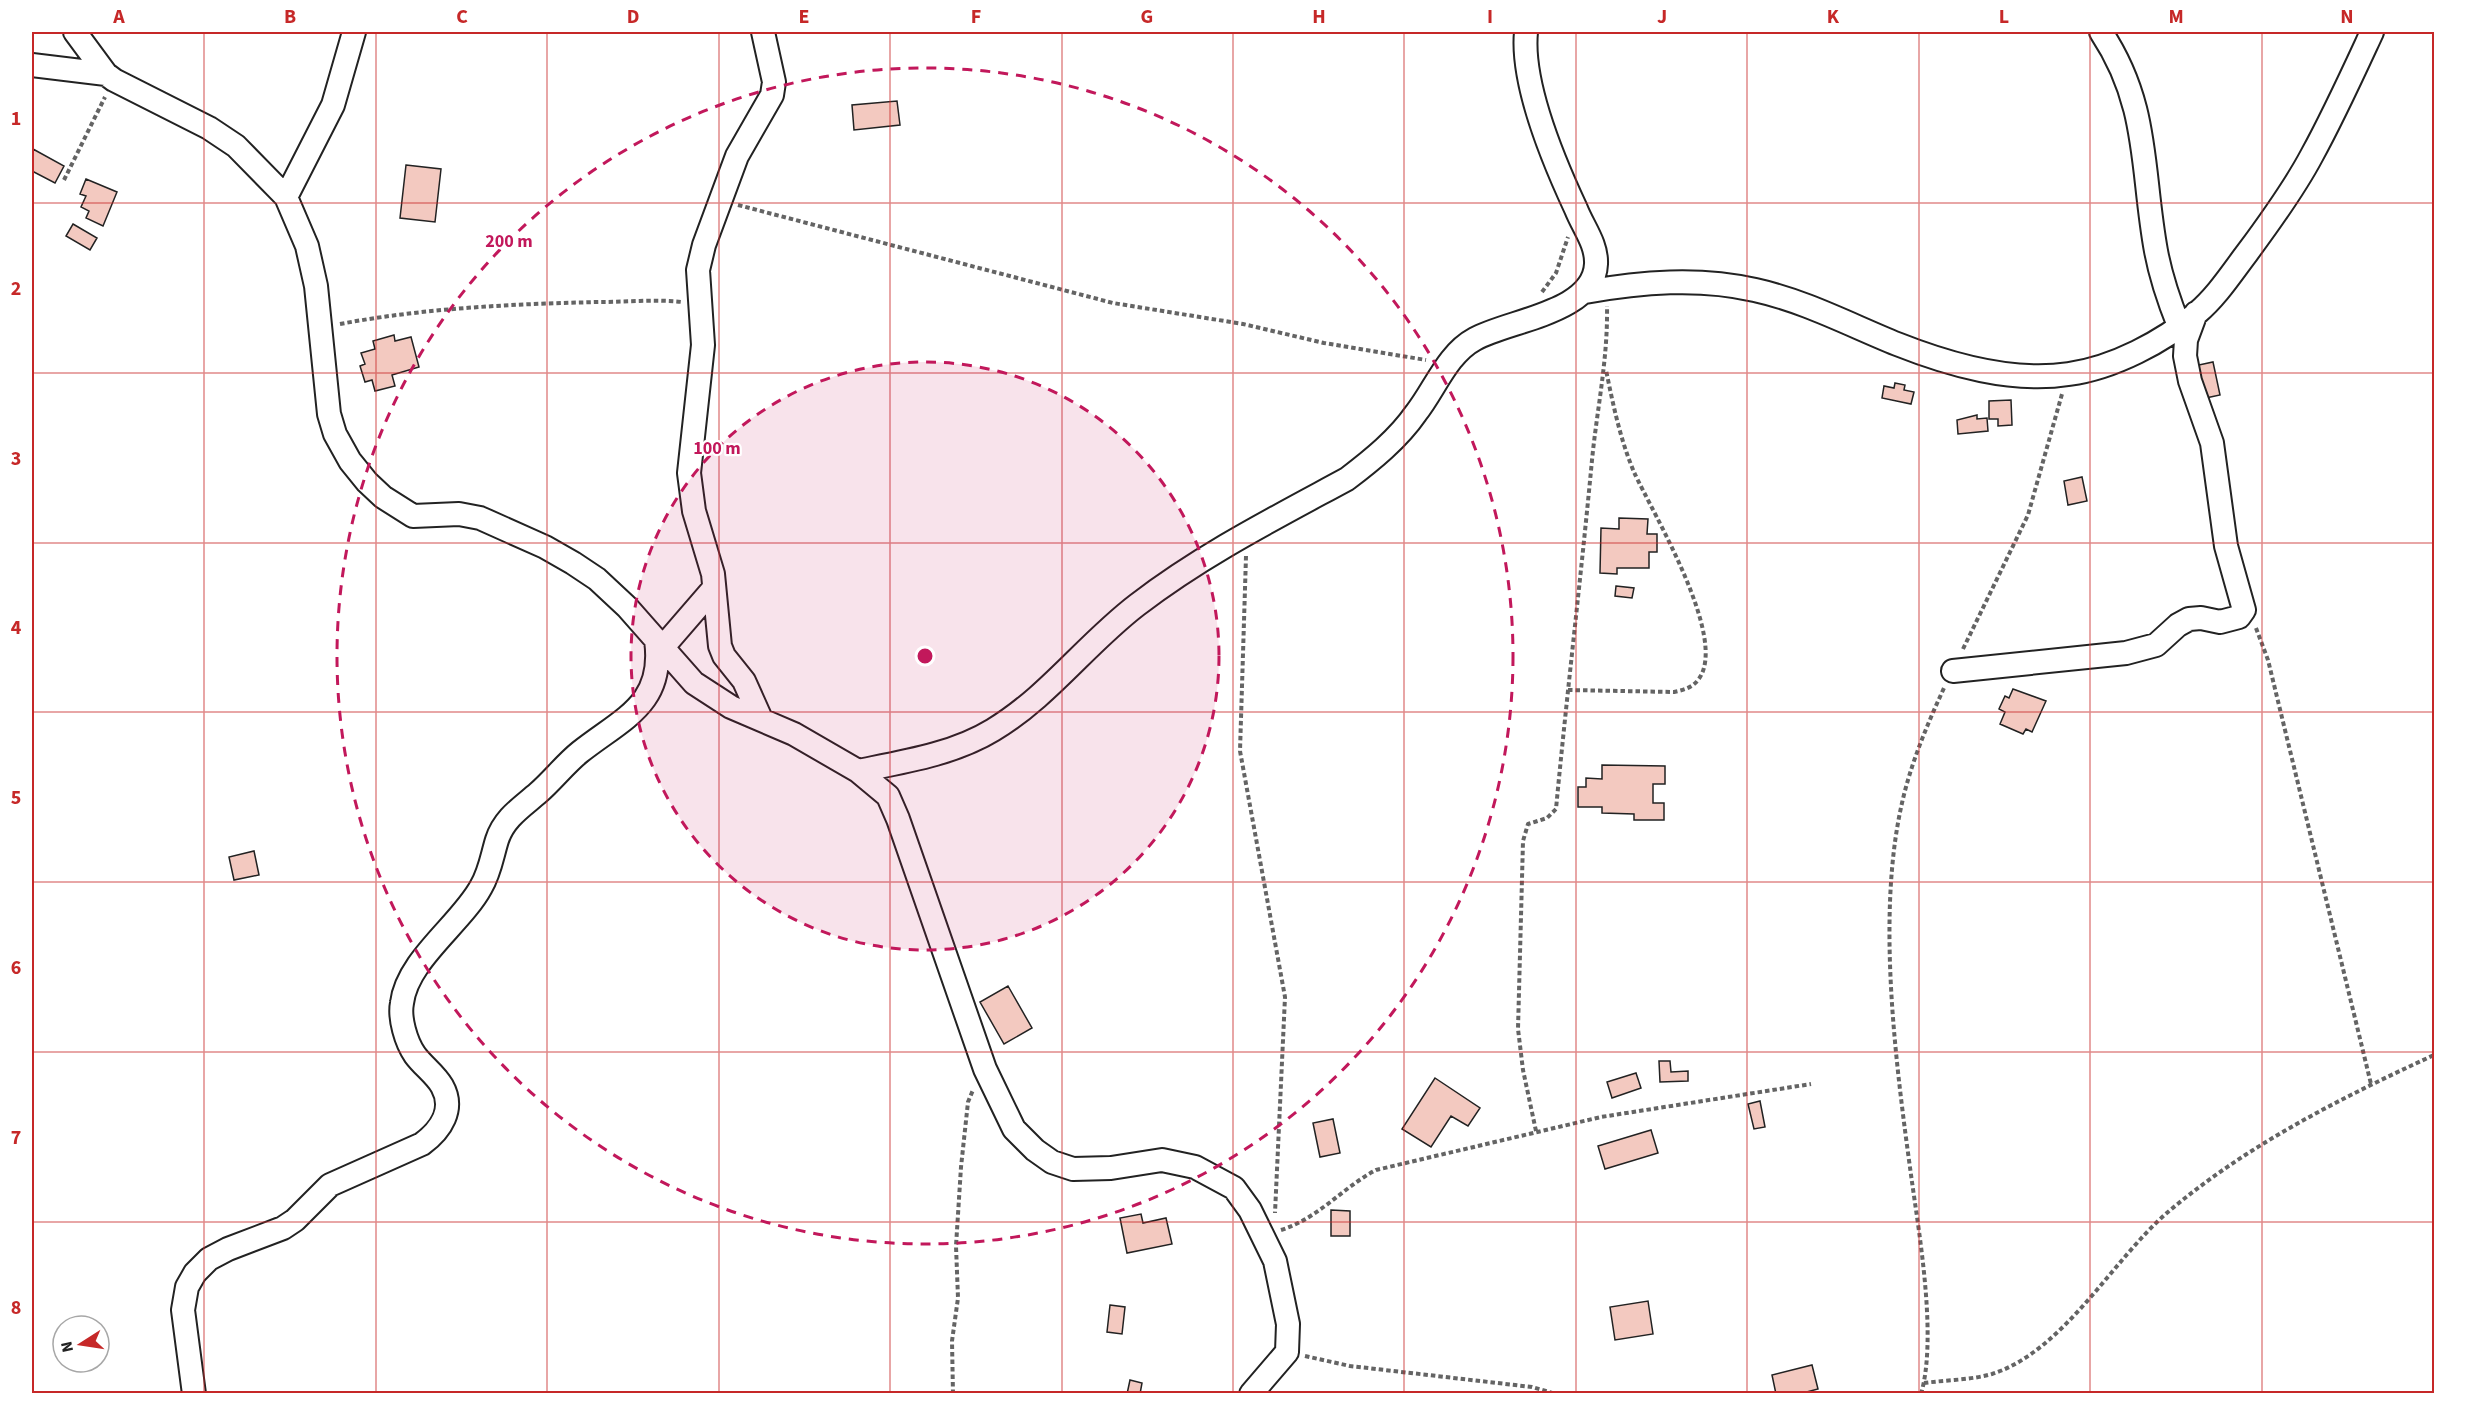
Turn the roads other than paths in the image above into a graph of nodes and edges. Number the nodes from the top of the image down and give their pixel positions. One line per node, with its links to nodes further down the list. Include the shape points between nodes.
1 (75, 32): 8 (street)
2 (354, 32): 9 (street, via 333,105)
3 (763, 32): 12 (street, via 774,82 772,95 737,156 698,270 703,345 689,472 694,511 710,557)
4 (1526, 32): 10 (street, via 1526,69 1531,88 1594,249)
5 (2101, 32): 11 (street, via 2131,86 2142,133 2160,272)
6 (2372, 32): 11 (street, via 2312,156 2263,231 2216,293)
7 (32, 65): 8 (street)
8 (110, 77): 9 (street, via 237,146)
9 (286, 197): 13 (street, via 307,246 321,327 326,393 335,434 350,461 383,497 413,516 459,514 480,518 545,547 597,579)
10 (1595, 290): 11 (street, via 1667,282 1732,285 1818,310 1944,361 2030,375 2067,374 2117,360); 16 (street, via 1474,339 1448,365 1416,414 1347,479 1218,550 1138,604 1034,700 992,731)
11 (2188, 320): 14 (street, via 2185,356 2212,443 2226,546 2244,610 2240,617 2231,621 2189,619 2156,645 2142,650)
12 (714, 588): 13 (street); 15 (street, via 724,656 744,681)
13 (659, 644): 15 (street, via 707,693); 19 (street, via 654,682 641,706 580,752 506,820 481,888 423,959 406,987 401,1003 403,1020 416,1056 442,1086 447,1098 442,1123 422,1144 330,1185 283,1228 228,1249 209,1259 195,1273 187,1287 183,1310)
14 (1953, 671)
15 (761, 719): 17 (street)
16 (914, 760): 17 (street); 18 (street)
17 (858, 771): 18 (street)
18 (888, 796): 20 (street, via 986,1069 1014,1129 1052,1162 1073,1169 1162,1160 1195,1167 1234,1188 1251,1210 1275,1261 1288,1324 1287,1352)
19 (194, 1394)
20 (1251, 1394)

